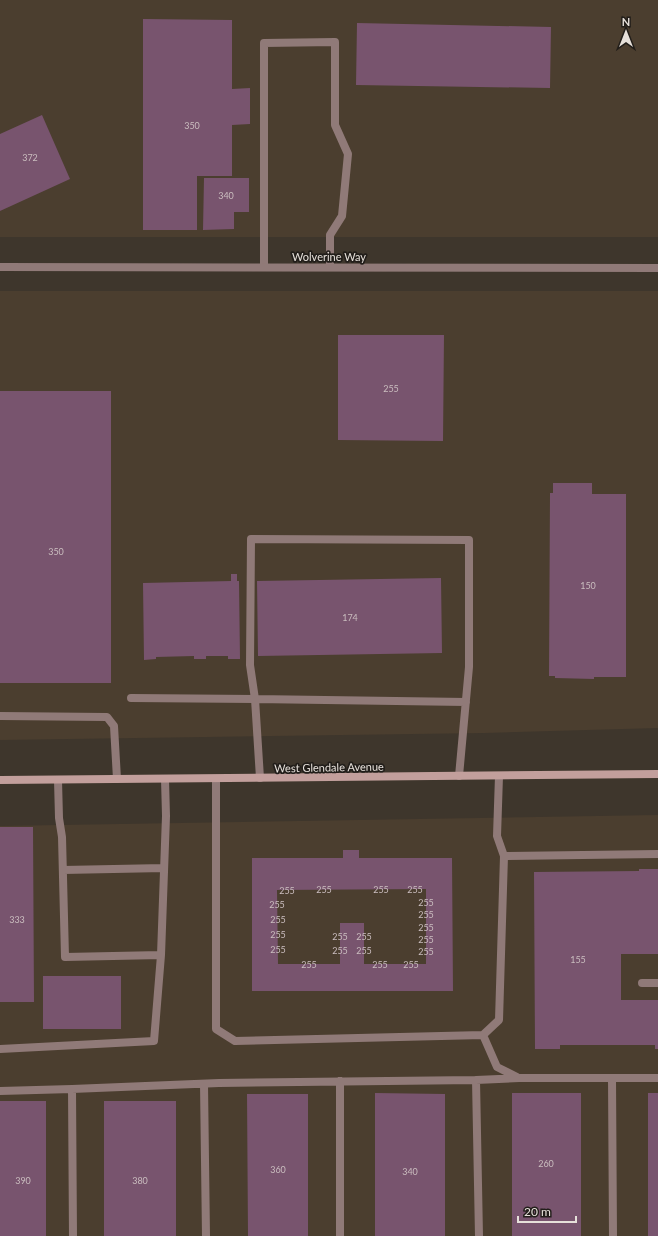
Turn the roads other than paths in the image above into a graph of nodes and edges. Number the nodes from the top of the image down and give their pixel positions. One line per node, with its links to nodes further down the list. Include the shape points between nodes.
1 (0, 267): 2 (street, Wolverine Way)
2 (264, 267): 3 (street, Wolverine Way); 3 (street, via 264,43 335,42 335,124 348,154 342,216 330,235)
3 (330, 267): 4 (street, Wolverine Way)
4 (658, 268)
5 (131, 698): 6 (street)
6 (255, 699): 7 (street); 7 (street, via 250,665 251,539 469,540 469,667); 12 (street)
7 (466, 702): 10 (street)
8 (0, 716): 13 (street, via 108,717 114,726)
9 (658, 774): 11 (main road, West Glendale Avenue)
10 (459, 776): 11 (main road, West Glendale Avenue); 12 (main road, West Glendale Avenue)
11 (499, 776): 19 (street, via 497,836)
12 (260, 778): 15 (main road, West Glendale Avenue)
13 (117, 779): 14 (main road, West Glendale Avenue); 17 (main road, West Glendale Avenue)
14 (165, 779): 15 (main road, West Glendale Avenue); 20 (street)
15 (216, 779): 25 (street, via 216,1029 235,1041)
16 (0, 780): 17 (main road, West Glendale Avenue)
17 (58, 780): 21 (street)
18 (658, 854): 19 (street)
19 (504, 856): 25 (street, via 499,1020)
20 (164, 868): 21 (street); 22 (street)
21 (62, 870): 22 (street, via 65,958)
22 (161, 955): 26 (street, via 154,1041)
23 (642, 983): 24 (street)
24 (658, 983)
25 (483, 1035): 27 (street, via 497,1067)
26 (0, 1049)
27 (519, 1078): 28 (street); 30 (street)
28 (612, 1078): 29 (street); 39 (street)
29 (658, 1078)
30 (476, 1080): 31 (street); 38 (street)
31 (340, 1081): 32 (street); 37 (street)
32 (204, 1084): 33 (street); 36 (street)
33 (72, 1090): 34 (street); 35 (street)
34 (0, 1091)
35 (73, 1236)
36 (206, 1236)
37 (340, 1236)
38 (479, 1236)
39 (613, 1236)

